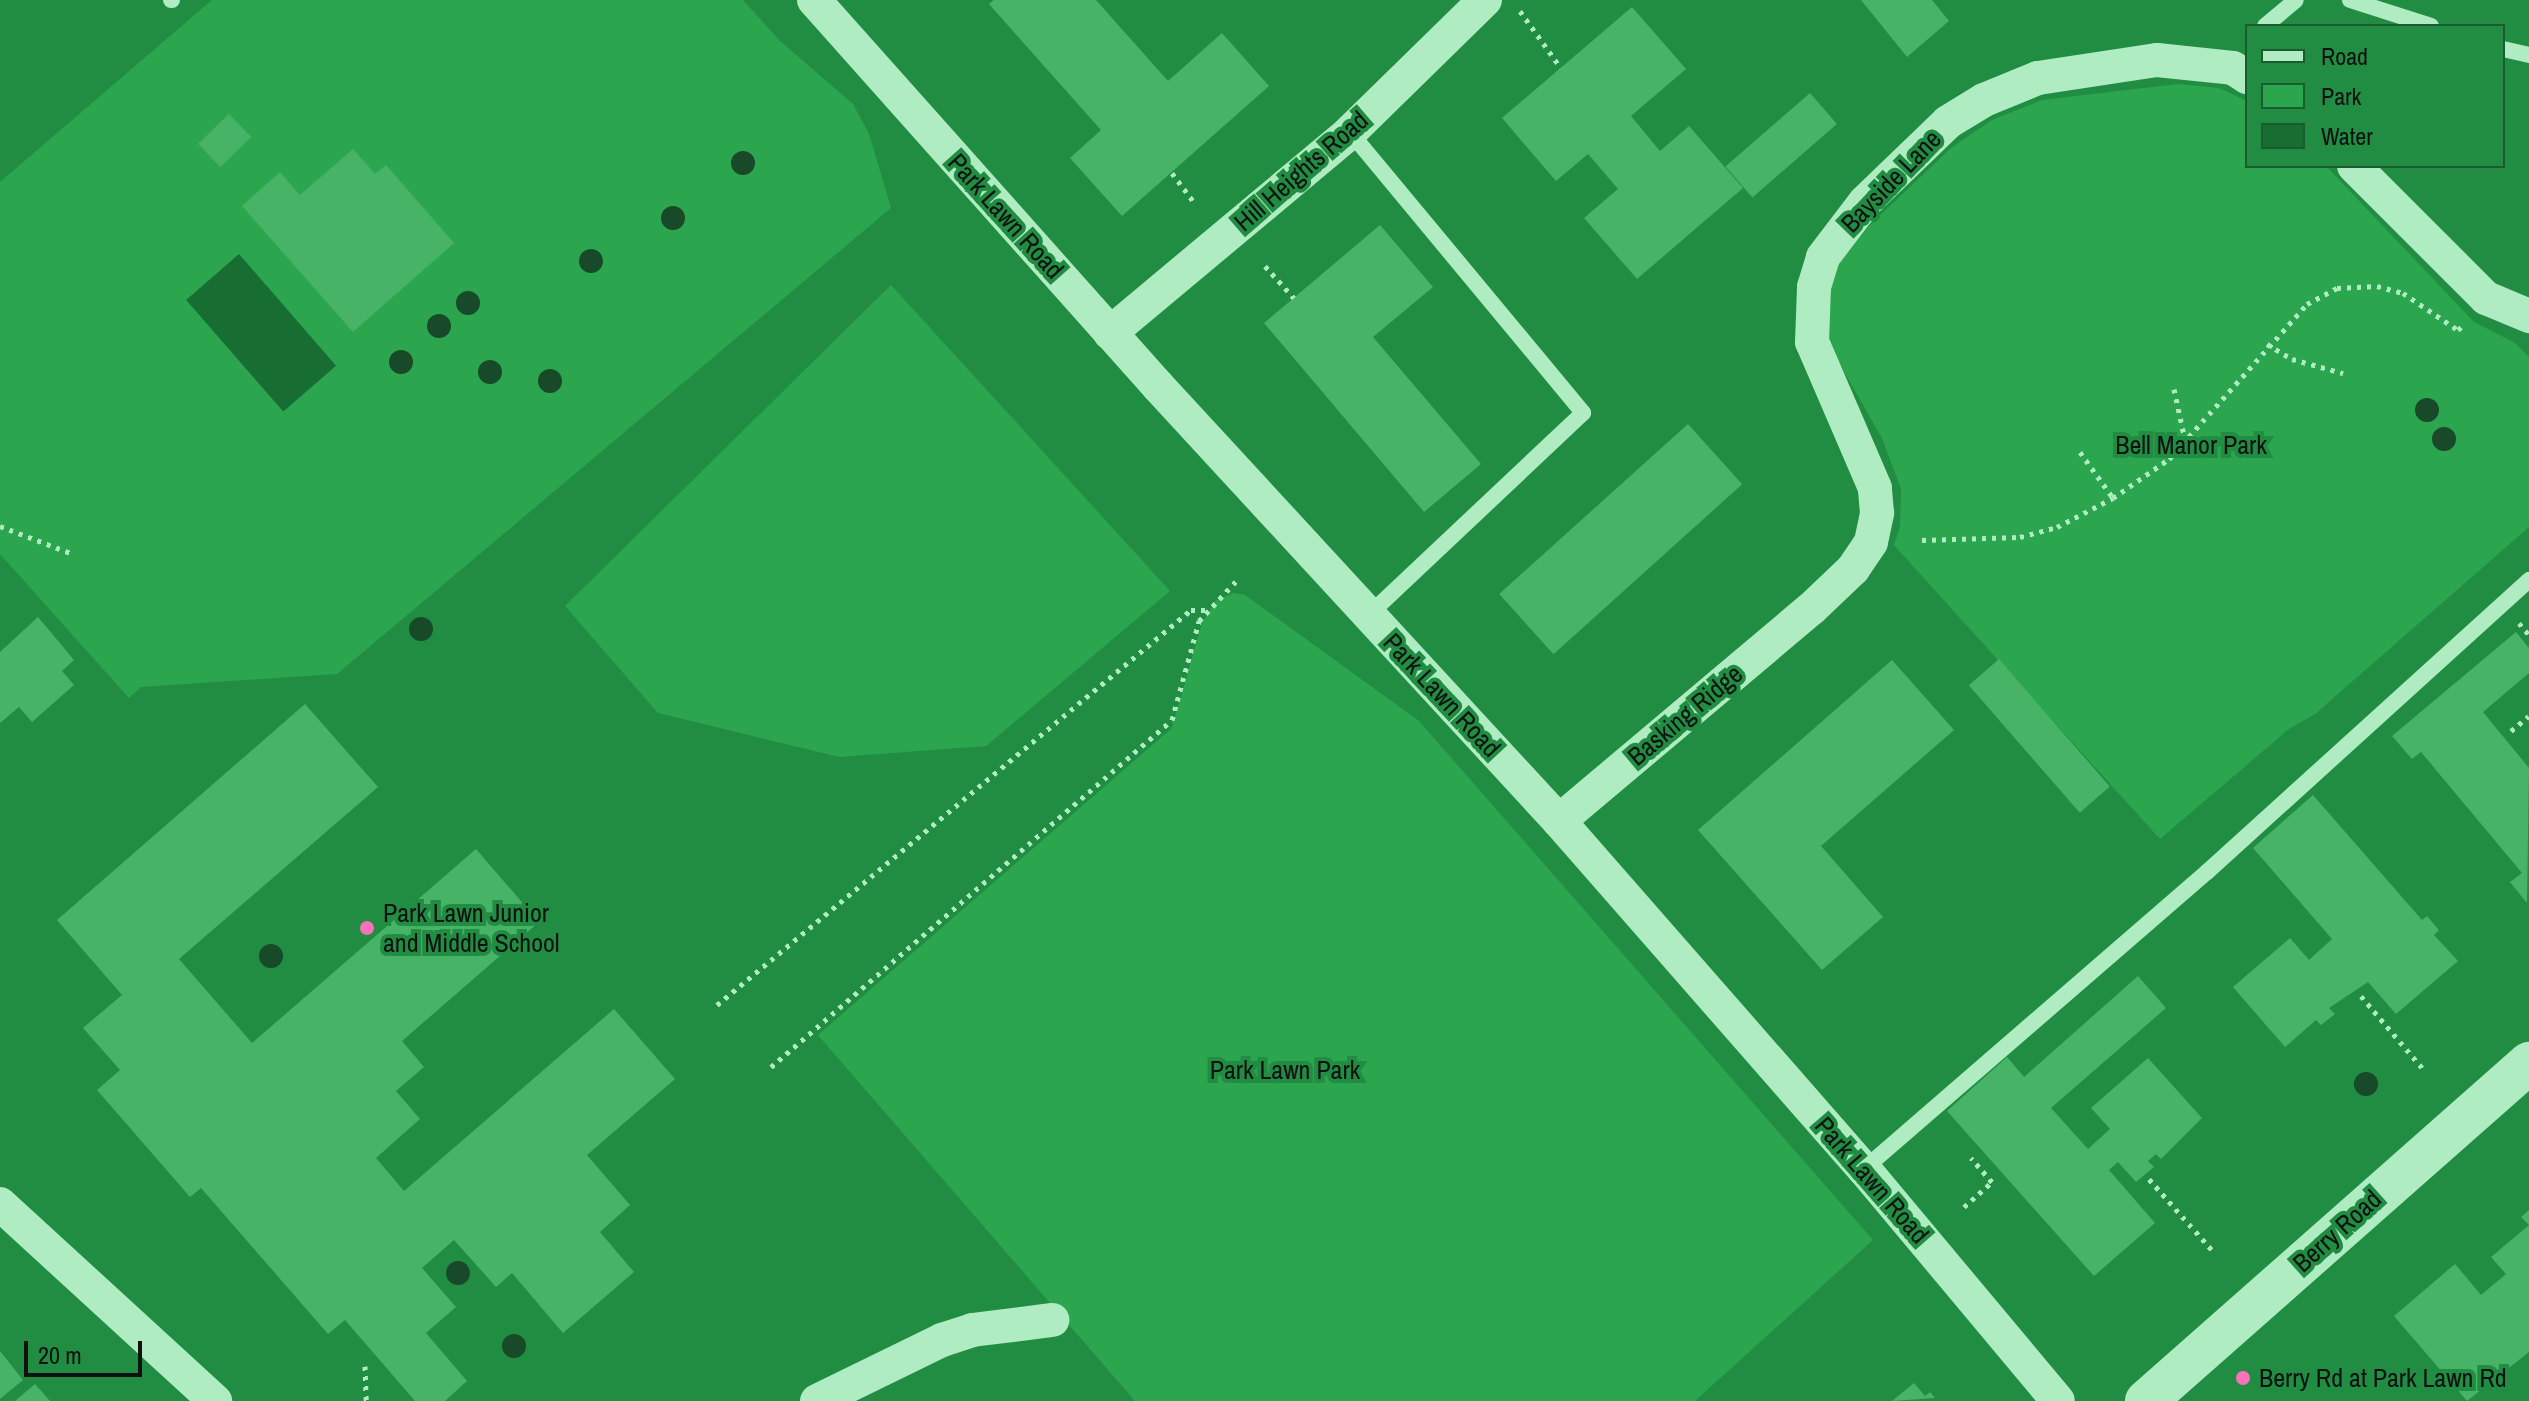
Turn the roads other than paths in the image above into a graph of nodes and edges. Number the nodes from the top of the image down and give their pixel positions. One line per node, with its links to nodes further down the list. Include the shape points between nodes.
1 (814, 0): 13 (street, Park Lawn Road)
2 (1485, 0): 10 (street, Hill Heights Road)
3 (2296, 0): 5 (lane)
4 (2350, 0): 6 (lane)
5 (2270, 6)
6 (2425, 24)
7 (2505, 49): 8 (lane)
8 (2529, 55)
9 (2242, 65): 15 (street, Bayside Lane, via 2157,60 2065,72 2009,88 1948,122 1841,231 1823,257 1814,287 1812,342 1864,459 1877,513 1863,556)
10 (1350, 132): 13 (street, Hill Heights Road); 16 (lane, via 1583,413)
11 (2356, 168): 12 (street, via 2486,298)
12 (2529, 316)
13 (1110, 333): 16 (street, Park Lawn Road)
14 (2529, 580): 19 (lane, via 2207,872)
15 (1811, 609): 17 (street, Basking Ridge)
16 (1369, 615): 17 (street, Park Lawn Road)
17 (1559, 821): 19 (street, Park Lawn Road)
18 (2529, 1063): 25 (street, Berry Road)
19 (1864, 1169): 24 (street, Park Lawn Road)
20 (1, 1208): 22 (street)
21 (1052, 1320): 23 (street, via 972,1330 942,1340)
22 (215, 1401)
23 (817, 1401)
24 (2058, 1401)
25 (2146, 1401)

